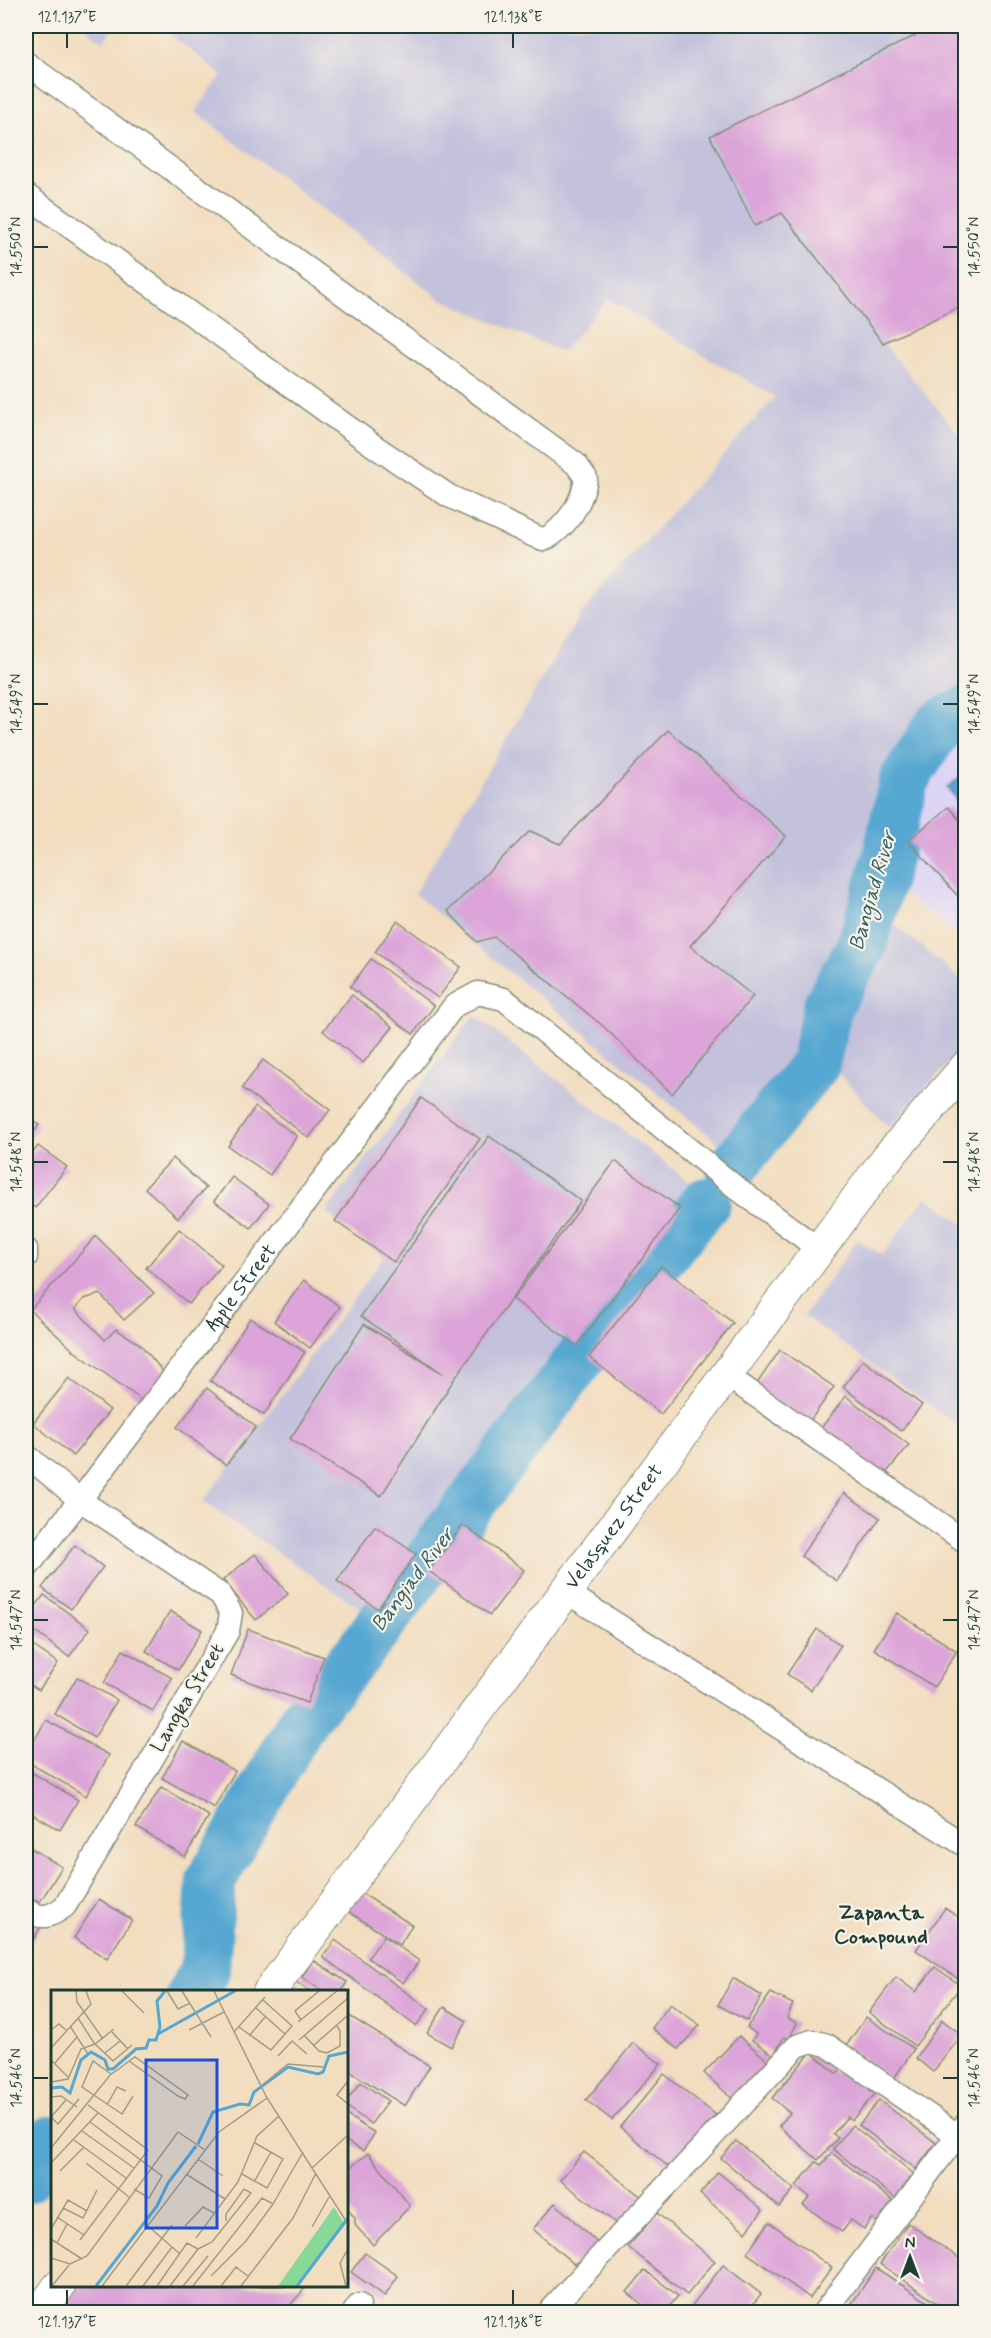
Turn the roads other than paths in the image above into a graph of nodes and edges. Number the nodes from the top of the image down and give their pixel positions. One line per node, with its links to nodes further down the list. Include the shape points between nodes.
1 (26, 63): 2 (street, via 576,464 586,478 584,491 558,533 543,540 449,496)
2 (26, 195)
3 (966, 1067): 5 (main road, Velasquez Street, via 887,1158)
4 (26, 1249): 6 (street)
5 (820, 1250): 7 (main road, Velasquez Street); 9 (street, Apple Street, via 739,1190 504,999 478,993 454,1006)
6 (26, 1257)
7 (726, 1376): 10 (street); 12 (main road, Velasquez Street)
8 (26, 1455): 9 (street)
9 (80, 1500): 11 (street, Apple Street); 14 (street, Langka Street, via 221,1595 231,1613 230,1622 65,1906 52,1916 35,1916)
10 (966, 1542)
11 (26, 1569)
12 (566, 1592): 13 (street); 15 (main road, Velasquez Street)
13 (966, 1846)
14 (26, 1910)
15 (270, 1990)
16 (961, 2130): 18 (street, via 827,2045 812,2041 797,2046); 20 (street)
17 (58, 2287): 19 (main road)
18 (551, 2309)
19 (40, 2313)
20 (824, 2313)

